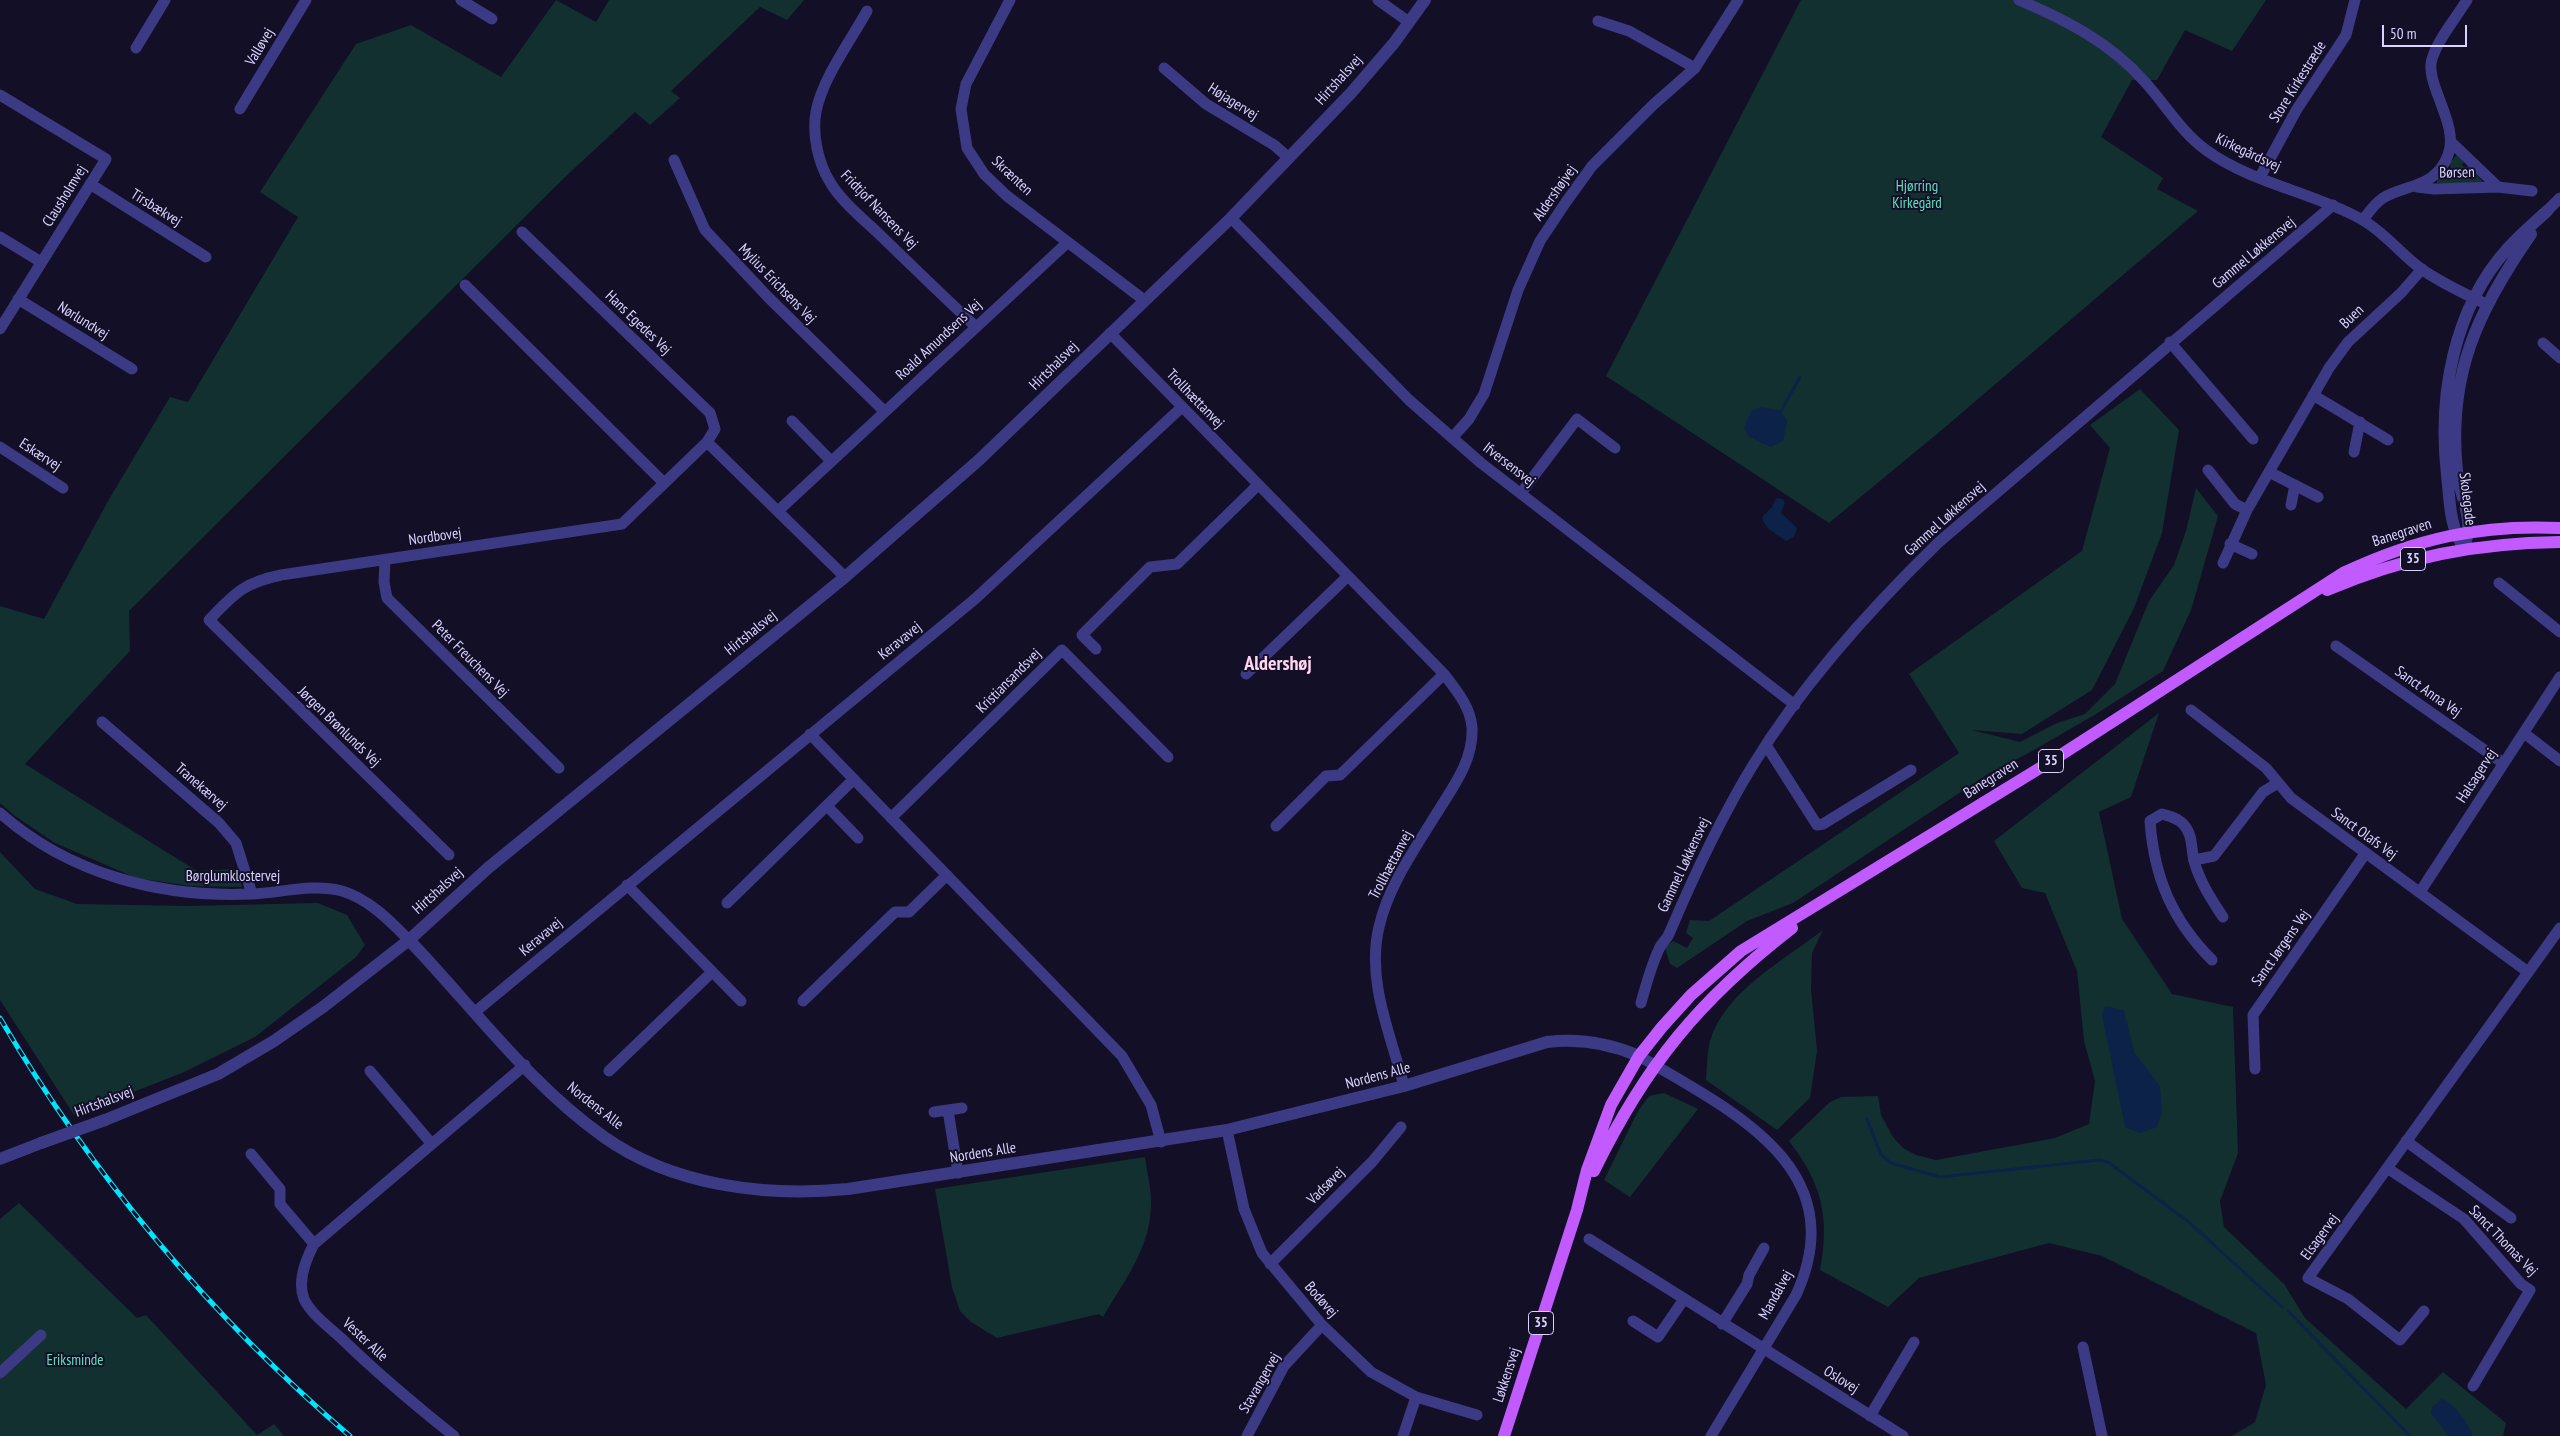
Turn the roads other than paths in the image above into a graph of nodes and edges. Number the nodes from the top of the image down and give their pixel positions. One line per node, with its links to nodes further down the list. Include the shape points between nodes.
1 (165, 0): 15 (street)
2 (306, 0): 19 (street, Valløvej)
3 (461, 0): 12 (street)
4 (1010, 0): 35 (street, Skrænten, via 966,84 961,109 967,148 984,174 1007,196)
5 (1378, 0): 14 (street)
6 (1425, 0): 14 (street, Hirtshalsvej)
7 (1738, 0): 17 (street, Aldershøjvej)
8 (2019, 0): 23 (street, Kirkegårdsvej, via 2088,33 2130,65 2189,136 2205,150)
9 (2355, 0): 23 (street, Store Kirkestræde, via 2346,35 2297,109)
10 (2467, 0): 20 (street, Børsen, via 2431,66)
11 (867, 11): 44 (street, Fridtjof Nansens Vej, via 830,77 816,112 818,151 830,182)
12 (492, 19)
13 (1598, 21): 17 (street, via 1629,31)
14 (1409, 22): 21 (street, Hirtshalsvej, via 1351,93)
15 (136, 48)
16 (1164, 68): 21 (street, Højagervej, via 1206,104 1274,145)
17 (1695, 68): 56 (street, Aldershøjvej, via 1592,166 1540,241 1518,290 1484,394 1469,419)
18 (0, 95): 24 (street, Clausholmvej, via 106,159)
19 (240, 109)
20 (2452, 143): 25 (street, Børsen, via 2442,166); 26 (street, Børsen)
21 (1289, 158): 31 (street, Hirtshalsvej)
22 (674, 160): 53 (street, Mylius Erichsens Vej, via 705,230)
23 (2260, 177): 29 (street, Kirkegårdsvej)
24 (90, 184): 36 (street, Tirsbækvej); 37 (street, Clausholmvej)
25 (2417, 187): 26 (street, Børsen); 32 (street, Børsen, via 2386,196)
26 (2498, 187): 27 (street, Børsen)
27 (2532, 191)
28 (2560, 198): 30 (street, Skolegade)
29 (2333, 205): 32 (street, Kirkegårdsvej); 47 (street, Gammel Løkkensvej)
30 (2547, 211): 40 (street, Skolegade, via 2508,248); 43 (street, Skolegade)
31 (1231, 218): 42 (street, Hirtshalsvej); 56 (street, Ifversensvej, via 1409,400)
32 (2363, 220): 38 (street, Kirkegårdsvej)
33 (522, 232): 59 (street, Hans Egedes Vej, via 710,413 715,429)
34 (0, 237): 37 (street)
35 (1068, 242): 42 (street, Skrænten); 44 (street, Roald Amundsens Vej)
36 (206, 257)
37 (41, 262): 41 (street, Clausholmvej)
38 (2422, 269): 40 (street, Kirkegårdsvej); 51 (street, Buen, via 2348,342)
39 (465, 285): 66 (street)
40 (2474, 298): 43 (street, Kirkegårdsvej); 77 (street, Skolegade, via 2456,343 2446,396 2445,453)
41 (18, 299): 45 (street, Clausholmvej); 50 (street, Nørlundvej)
42 (1144, 300): 46 (street, Hirtshalsvej)
43 (2486, 304): 76 (street, Skolegade, via 2472,336 2456,400 2457,472)
44 (975, 326): 53 (street, Roald Amundsens Vej)
45 (0, 329)
46 (1110, 333): 52 (street, Trollhættanvej); 85 (street, Hirtshalsvej, via 979,460)
47 (2170, 342): 57 (street); 95 (street, Gammel Løkkensvej, via 2107,400 1939,542 1861,622)
48 (2543, 343): 49 (street)
49 (2560, 358)
50 (132, 369)
51 (2313, 395): 55 (street); 65 (street, Buen)
52 (1182, 407): 67 (street, Trollhættanvej); 99 (street, Keravavej, via 974,599)
53 (884, 411): 63 (street, Roald Amundsens Vej)
54 (792, 421): 63 (street)
55 (2360, 422): 58 (street); 62 (street)
56 (1452, 438): 70 (street, Ifversensvej)
57 (2253, 439)
58 (2388, 440)
59 (706, 442): 66 (street, Nordbovej); 74 (street)
60 (0, 447): 69 (street, Eskærvej)
61 (1615, 448): 70 (street, via 1577,419)
62 (2354, 452)
63 (831, 461): 74 (street, Roald Amundsens Vej)
64 (2208, 470): 73 (street, via 2235,504)
65 (2269, 472): 68 (street); 73 (street, Buen)
66 (664, 483): 82 (street, Nordbovej, via 631,517 611,528)
67 (1258, 485): 84 (street, Trollhættanvej); 91 (street, via 1177,564 1150,567 1082,635)
68 (2295, 486): 71 (street); 72 (street)
69 (63, 488)
70 (1521, 494): 95 (street, Ifversensvej)
71 (2318, 497)
72 (2291, 505)
73 (2247, 510): 79 (street, Buen)
74 (778, 511): 85 (street)
75 (2560, 528): 76 (main road, Banegraven / 35, via 2533,526)
76 (2470, 531): 77 (main road, Banegraven / 35); 80 (street, Skolegade)
77 (2454, 534): 80 (street, Skolegade); 88 (main road, Banegraven / 35, via 2396,550 2343,573)
78 (2560, 542): 80 (main road, Banegraven / 35, via 2516,542)
79 (2230, 544): 81 (street); 83 (street, Buen)
80 (2464, 548): 88 (main road, Banegraven / 35, via 2413,559 2363,575 2315,595)
81 (2252, 554)
82 (385, 560): 87 (street, Nordbovej, via 257,580 235,593); 104 (street, Peter Freuchens Vej, via 387,598)
83 (2223, 564)
84 (1347, 576): 92 (street); 93 (street, Trollhættanvej)
85 (846, 577): 124 (street, Hirtshalsvej, via 488,868)
86 (2500, 583): 89 (street)
87 (209, 620): 114 (street, Jørgen Brønlunds Vej)
88 (2269, 620): 120 (main road, Banegraven / 35, via 2053,760)
89 (2560, 632)
90 (2336, 646): 103 (street, Sanct Anna Vej)
91 (1096, 649)
92 (1246, 674)
93 (1444, 674): 111 (street, via 1340,775 1326,776); 138 (street, Trollhættanvej, via 1464,701 1472,726 1470,752 1462,773 1389,897 1376,945 1379,994)
94 (2560, 677): 98 (street, Halsagervej)
95 (1795, 704): 100 (street, Gammel Løkkensvej)
96 (2191, 710): 107 (street, Sanct Olafs Vej, via 2266,768)
97 (102, 722): 119 (street, Tranekærvej, via 219,823 236,843)
98 (2524, 733): 102 (street); 103 (street, Halsagervej)
99 (810, 734): 106 (street); 117 (street, Keravavej)
100 (1766, 746): 105 (street, via 1817,825); 130 (street, Gammel Løkkensvej, via 1720,822 1694,875 1668,937 1659,948)
101 (1168, 757): 110 (street, Kristiansandsvej, via 1062,650)
102 (2560, 761)
103 (2503, 763): 118 (street, Halsagervej)
104 (559, 768)
105 (1911, 770)
106 (854, 779): 108 (street); 110 (street)
107 (2278, 783): 113 (street, Sanct Olafs Vej, via 2291,798); 115 (street, via 2263,792 2214,856)
108 (827, 806): 112 (street); 121 (street)
109 (0, 813): 119 (street, Børglumklostervej, via 42,844 109,876 185,893)
110 (892, 818): 116 (street)
111 (1276, 826)
112 (858, 838)
113 (2365, 854): 118 (street, Sanct Olafs Vej); 135 (street, Sanct Jørgens Vej, via 2253,1015)
114 (449, 855)
115 (2194, 860): 122 (street, via 2207,894); 125 (street, via 2191,836 2183,822 2162,814 2150,821 2157,870 2166,896 2191,936)
116 (947, 875): 129 (street, via 910,912 895,912); 145 (street, via 1122,1056 1151,1105)
117 (627, 886): 126 (street); 131 (street, Keravavej)
118 (2420, 892): 127 (street, Sanct Olafs Vej)
119 (252, 894): 124 (street, Børglumklostervej, via 324,888 343,891 377,910)
120 (1830, 898): 132 (main road, Banegraven / 35, via 1728,962 1691,995); 134 (main road, Banegraven / 35, via 1730,978)
121 (727, 903)
122 (2222, 917)
123 (2560, 928): 127 (street, Elsagervej)
124 (409, 940): 131 (street, Nordens Alle); 148 (street, Hirtshalsvej, bridge, via 323,1007 218,1074)
125 (2212, 960)
126 (712, 972): 128 (street); 137 (street)
127 (2528, 972): 144 (street, Elsagervej)
128 (741, 1001)
129 (803, 1001)
130 (1640, 1003)
131 (475, 1012): 133 (street, Nordens Alle)
132 (1639, 1056): 134 (street, Mandalvej); 138 (street, Nordens Alle, via 1615,1046 1562,1040); 151 (main road, Løkkensvej / 35, via 1611,1105 1587,1170)
133 (524, 1065): 146 (street, Vester Alle); 150 (street, Nordens Alle, via 564,1105 605,1138 691,1178 731,1188 807,1193)
134 (1654, 1065): 151 (main road, Løkkensvej / 35, via 1611,1135); 165 (street, Mandalvej, via 1697,1089 1760,1135 1781,1154 1802,1186 1811,1222 1805,1275)
135 (2255, 1069)
136 (370, 1071): 146 (street)
137 (609, 1071)
138 (1404, 1086): 143 (street, Nordens Alle)
139 (962, 1108): 140 (street)
140 (948, 1110): 141 (street); 150 (street)
141 (934, 1112)
142 (1401, 1127): 156 (street, Vadsøvej, via 1372,1162)
143 (1227, 1130): 145 (street, Nordens Alle); 156 (street, Bodøvej, via 1244,1209 1262,1253)
144 (2406, 1141): 149 (street, Elsagervej); 152 (street)
145 (1161, 1142): 150 (street, Nordens Alle)
146 (431, 1143): 154 (street, Vester Alle)
147 (251, 1154): 154 (street, via 280,1189 280,1204)
148 (0, 1160)
149 (2387, 1168): 158 (street, Elsagervej, via 2308,1278 2348,1299 2400,1340); 167 (street, Sanct Thomas Vej, via 2464,1219 2521,1284 2530,1290)
150 (958, 1173)
151 (1577, 1210): 175 (main road, Løkkensvej / 35)
152 (2511, 1218)
153 (1590, 1239): 157 (street, Oslovej)
154 (314, 1244): 172 (street, Vester Alle, via 306,1260 302,1280 304,1299 318,1317 390,1385)
155 (1764, 1248): 160 (street, via 1747,1284)
156 (1270, 1264): 161 (street, Bodøvej)
157 (1684, 1299): 159 (street, via 1658,1337); 160 (street, Oslovej)
158 (2424, 1311)
159 (1634, 1321)
160 (1722, 1324): 165 (street, Oslovej)
161 (1322, 1325): 168 (street, Bodøvej, via 1371,1372); 173 (street, Stavangervej, via 1284,1366)
162 (42, 1335): 166 (street)
163 (1914, 1342): 170 (street)
164 (2083, 1346): 178 (street)
165 (1762, 1349): 170 (street, Oslovej); 176 (street, Mandalvej)
166 (0, 1373)
167 (2473, 1386)
168 (1416, 1397): 169 (street, Bodøvej); 174 (street)
169 (1477, 1415)
170 (1870, 1416): 171 (street, Oslovej)
171 (1890, 1433): 177 (street, Oslovej)
172 (454, 1436)
173 (1247, 1436)
174 (1403, 1436)
175 (1504, 1436)
176 (1711, 1436)
177 (1904, 1436)
178 (2102, 1436)

